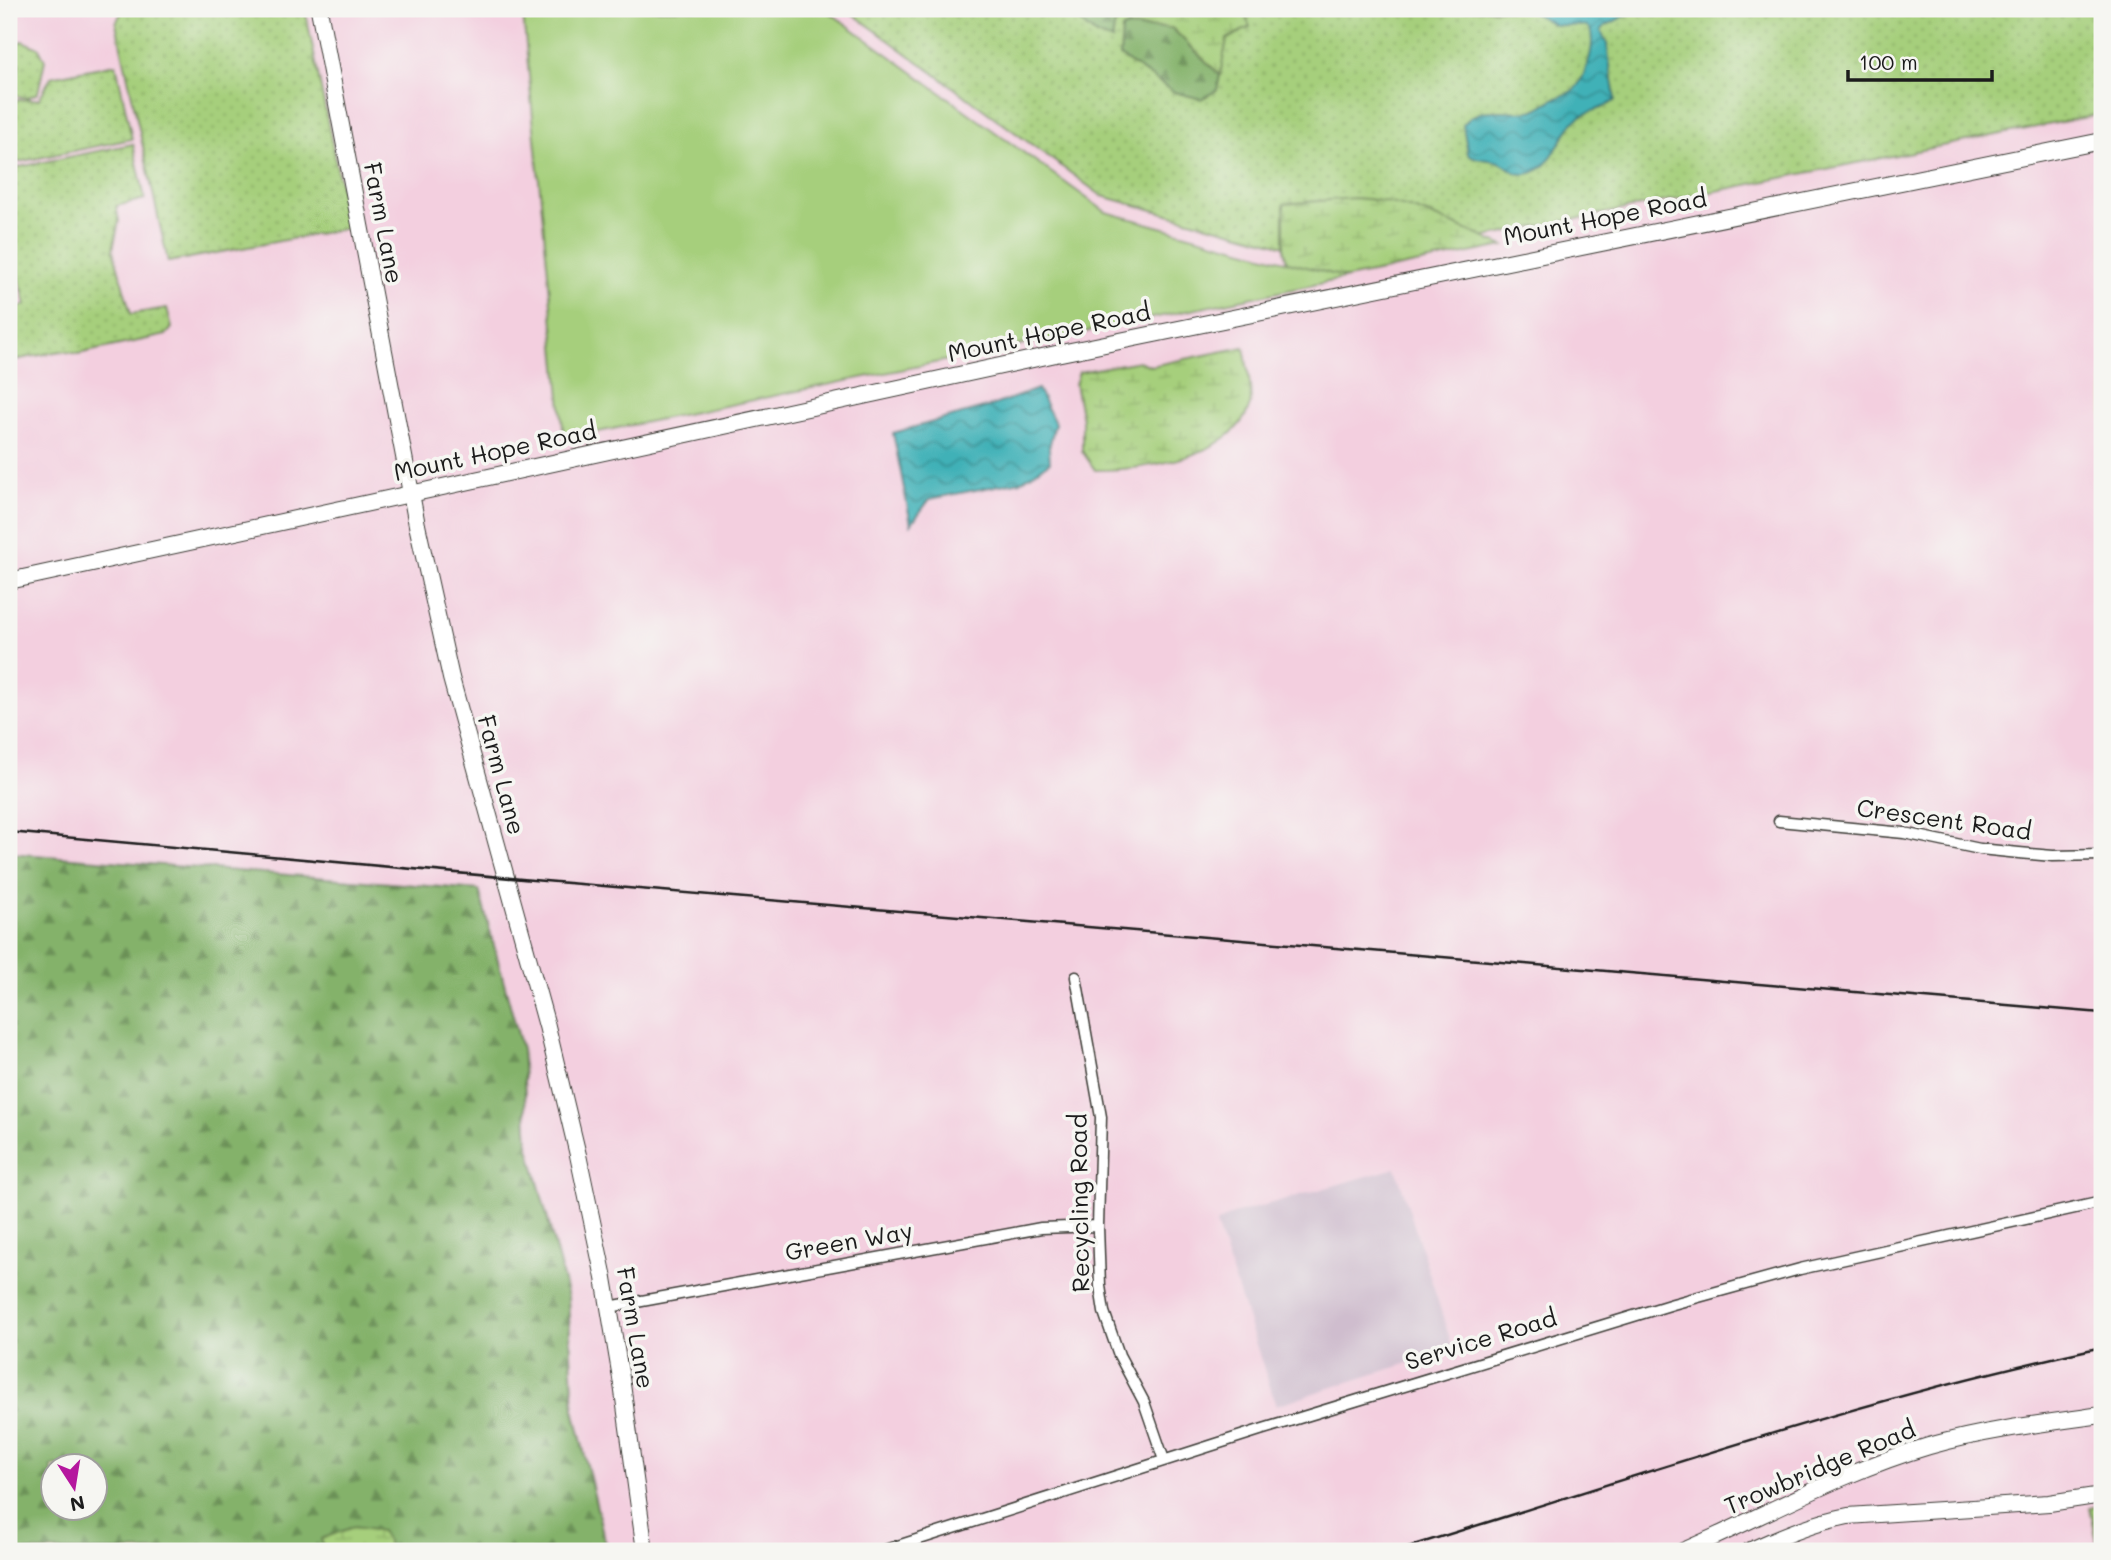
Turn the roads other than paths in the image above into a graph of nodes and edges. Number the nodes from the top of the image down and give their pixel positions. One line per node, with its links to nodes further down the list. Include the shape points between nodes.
1 (318, 9): 3 (street, Farm Lane)
2 (2102, 141): 3 (street, Mount Hope Road, via 1083,348)
3 (411, 494): 4 (street, Mount Hope Road); 10 (street, Farm Lane, via 451,678 547,1026)
4 (9, 581)
5 (1779, 821): 6 (street, Crescent Road, via 1904,833 1980,849)
6 (2102, 855)
7 (1076, 977): 9 (street, Recycling Road, via 1101,1117)
8 (2102, 1202): 12 (street, Service Road, via 1800,1269)
9 (1098, 1226): 10 (street, Green Way, via 1041,1228); 12 (street, Recycling Road, via 1104,1312)
10 (609, 1307): 14 (street, Farm Lane)
11 (2102, 1415): 16 (street, Trowbridge Road, via 2004,1429 1927,1447 1876,1464)
12 (1164, 1460): 15 (street, Service Road)
13 (2102, 1495): 17 (street, Trowbridge Road, via 2049,1503 1848,1516 1792,1531)
14 (645, 1551)
15 (882, 1551)
16 (1685, 1551)
17 (1749, 1551)

